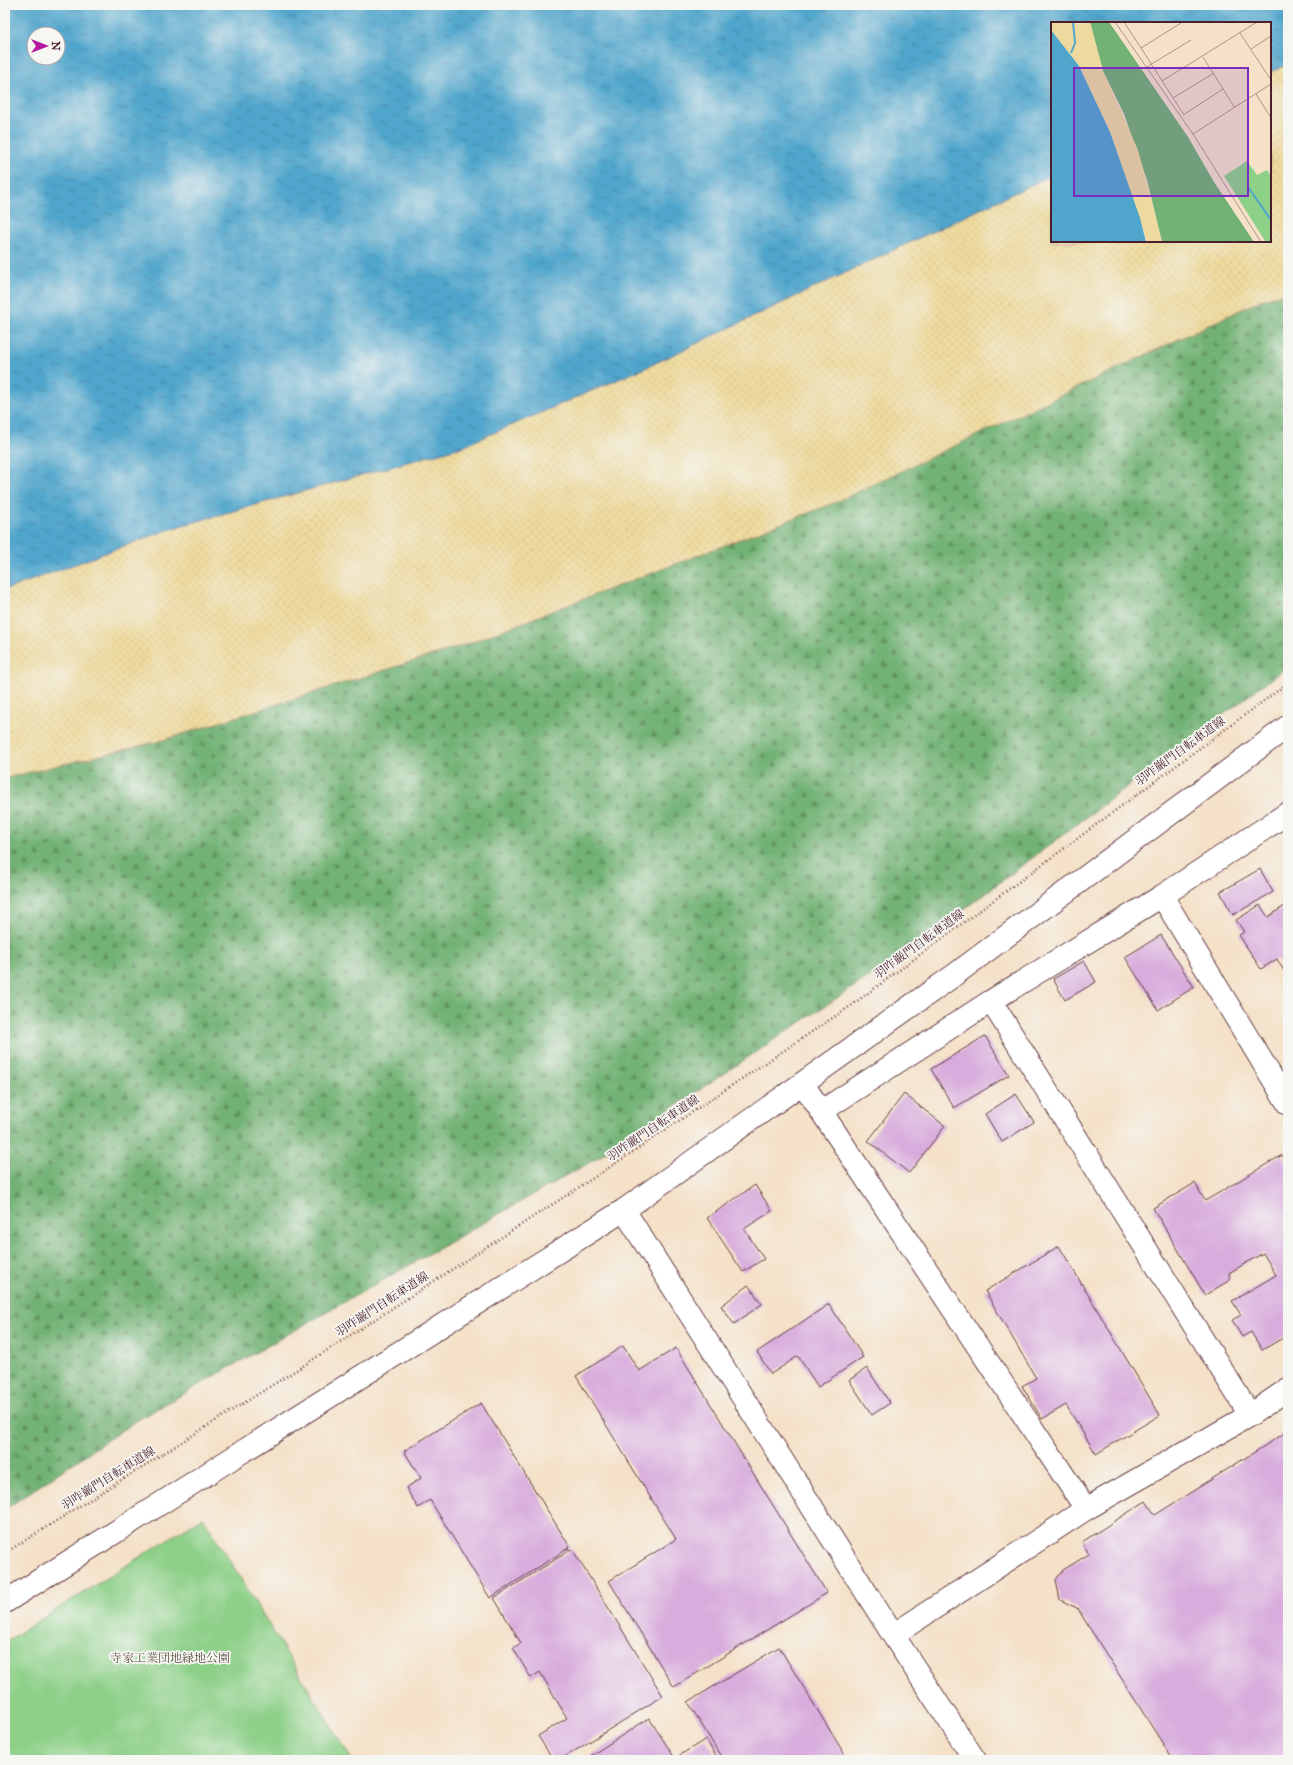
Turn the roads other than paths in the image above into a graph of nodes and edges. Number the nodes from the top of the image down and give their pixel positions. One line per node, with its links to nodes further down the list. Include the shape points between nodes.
1 (1288, 726): 5 (street, via 954,976)
2 (1288, 813): 3 (street)
3 (1162, 896): 4 (street); 6 (street)
4 (991, 1001): 7 (street); 10 (street)
5 (803, 1084): 7 (street); 8 (street)
6 (1288, 1104)
7 (822, 1111): 11 (street)
8 (624, 1210): 12 (street); 13 (street)
9 (1288, 1389): 10 (street)
10 (1250, 1415): 11 (street)
11 (1086, 1509): 13 (street)
12 (5, 1602)
13 (893, 1635): 14 (street)
14 (975, 1760)

